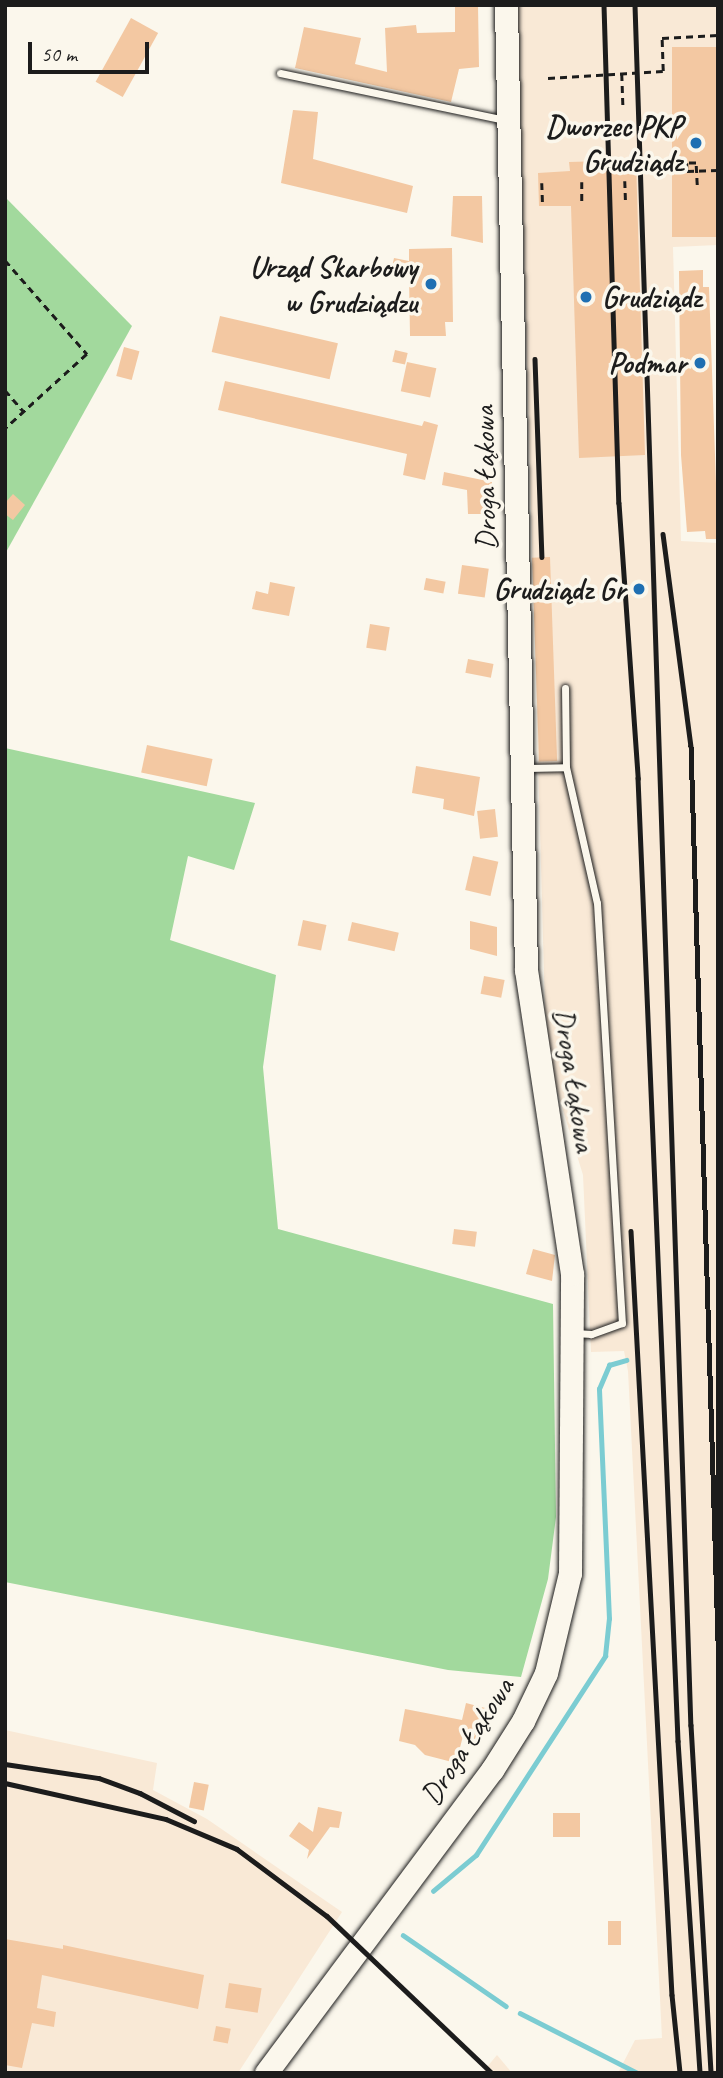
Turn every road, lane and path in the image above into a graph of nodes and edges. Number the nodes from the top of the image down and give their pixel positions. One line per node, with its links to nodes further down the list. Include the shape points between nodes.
1 (506, 5): 8 (main road, Droga Łąkowa)
2 (718, 35): 3 (path); 5 (path, via 662,38 663,71)
3 (718, 41)
4 (280, 73): 8 (lane)
5 (622, 74): 6 (path); 7 (path)
6 (548, 78)
7 (623, 108)
8 (509, 120): 23 (main road, Droga Łąkowa)
9 (718, 170): 13 (path, via 708,171 698,171 687,171 687,163 696,163 697,174)
10 (625, 181): 15 (path)
11 (582, 182): 14 (path)
12 (542, 183): 16 (path)
13 (697, 185)
14 (582, 204)
15 (626, 204)
16 (543, 206)
17 (5, 260): 19 (path, via 87,354)
18 (5, 390): 19 (path)
19 (24, 412): 20 (path)
20 (5, 429)
21 (565, 688): 22 (lane)
22 (566, 767): 23 (lane); 24 (lane, via 597,903 615,1145 622,1323 591,1334)
23 (523, 768): 24 (main road, Droga Łąkowa, via 526,970 566,1233)
24 (574, 1333): 25 (main road, Droga Łąkowa, via 570,1573 546,1673 492,1770)
25 (267, 2073)

